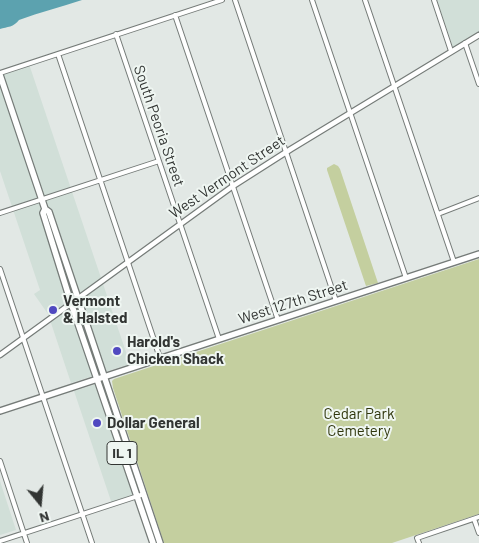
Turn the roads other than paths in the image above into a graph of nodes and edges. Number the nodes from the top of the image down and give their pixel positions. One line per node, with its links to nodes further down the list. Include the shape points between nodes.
1 (222, 0): 6 (street)
2 (235, 0): 16 (street)
3 (312, 0): 15 (street)
4 (365, 0): 14 (street)
5 (434, 0): 10 (street)
6 (175, 15): 7 (street); 19 (street)
7 (116, 34): 11 (street); 17 (street, South Peoria Street)
8 (479, 35): 9 (street, West Vermont Street)
9 (465, 43): 10 (street, West Vermont Street); 13 (street)
10 (451, 51): 14 (street, West Vermont Street)
11 (58, 54): 12 (street); 18 (street)
12 (0, 74): 21 (main road, IL 1)
13 (479, 84)
14 (394, 86): 15 (street, West Vermont Street); 24 (street)
15 (350, 113): 16 (street, West Vermont Street); 30 (street)
16 (286, 152): 19 (street, West Vermont Street); 32 (street)
17 (159, 161): 18 (street); 25 (street, South Peoria Street)
18 (100, 180): 21 (street); 27 (street)
19 (233, 186): 25 (street, West Vermont Street); 34 (street)
20 (479, 198): 24 (street)
21 (41, 199): 22 (main road, IL 1); 23 (street)
22 (44, 209): 31 (main road, via 49,212); 33 (main road, IL 1)
23 (0, 213)
24 (438, 214): 28 (street)
25 (180, 224): 27 (street, West Vermont Street); 36 (street, South Peoria Street)
26 (479, 254): 28 (main road, West 127th Street)
27 (128, 262): 31 (street, West Vermont Street); 38 (street)
28 (454, 262): 30 (main road, West 127th Street)
29 (0, 269): 35 (street)
30 (406, 278): 32 (main road, West 127th Street)
31 (78, 298): 33 (street, West Vermont Street); 39 (main road, IL 1)
32 (336, 301): 34 (main road, West 127th Street)
33 (71, 303): 35 (street, West Vermont Street); 39 (main road, IL 1)
34 (278, 320): 36 (main road, West 127th Street)
35 (23, 338): 37 (street, West Vermont Street); 40 (street)
36 (219, 339): 38 (main road, West 127th Street)
37 (0, 355)
38 (160, 358): 39 (main road, West 127th Street)
39 (101, 378): 40 (main road, West 127th Street); 43 (main road, IL 1); 44 (main road, IL 1)
40 (43, 397): 41 (main road, West 127th Street); 45 (street)
41 (0, 411)
42 (0, 461): 47 (street)
43 (144, 494): 44 (street); 53 (main road, IL 1)
44 (137, 496): 45 (street); 52 (main road, IL 1)
45 (82, 514): 47 (street); 51 (street)
46 (477, 518): 48 (street); 54 (street, via 417,538)
47 (24, 533): 49 (street); 50 (street)
48 (479, 533)
49 (0, 541)
50 (28, 543)
51 (92, 543)
52 (152, 543)
53 (160, 543)
54 (419, 543)

